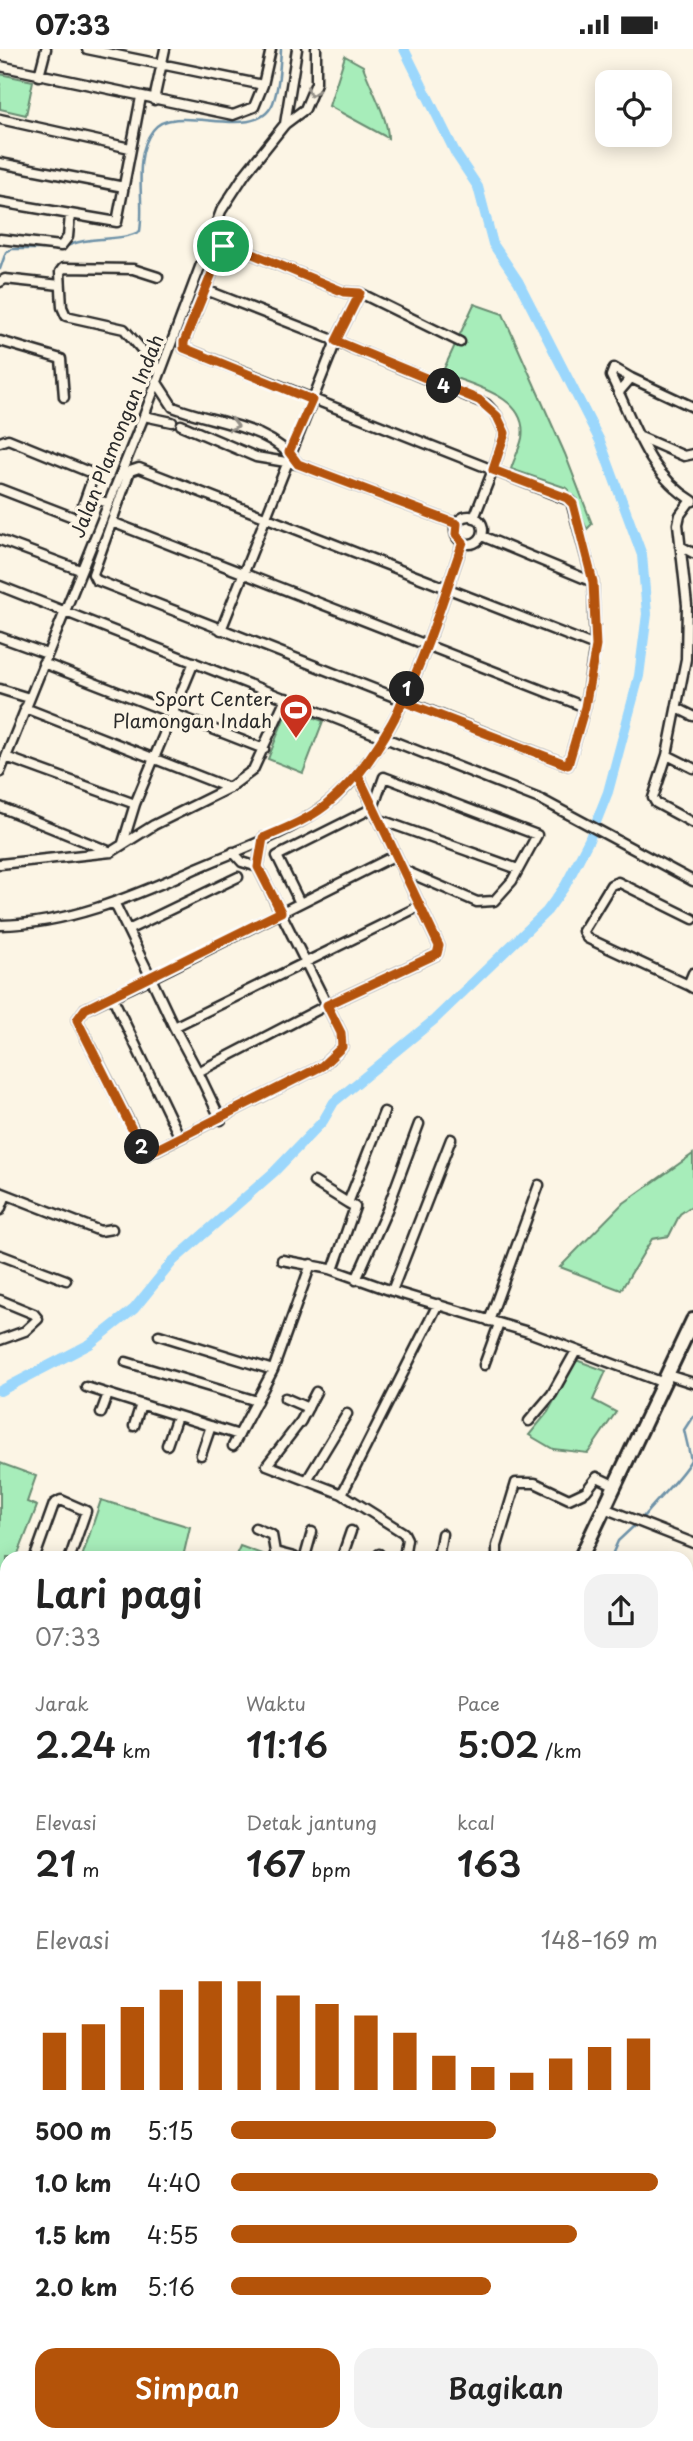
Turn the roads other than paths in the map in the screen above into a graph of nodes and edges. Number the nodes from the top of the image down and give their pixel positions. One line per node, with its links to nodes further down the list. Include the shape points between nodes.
1 (46, 49): 9 (street)
2 (87, 49): 7 (street)
3 (165, 49): 7 (street)
4 (271, 49): 10 (street)
5 (297, 49): 14 (street, Jalan Plamongan Indah)
6 (316, 49): 14 (street, Jalan Plamongan Indah, one-way to 14, via 316,83 309,101 299,116)
7 (162, 63): 10 (street); 12 (street)
8 (0, 66): 9 (street)
9 (39, 76): 11 (street)
10 (263, 85): 12 (street, via 256,105 237,115)
11 (141, 97): 12 (street); 15 (street)
12 (155, 100)
13 (0, 120): 15 (street)
14 (285, 124): 29 (street, Jalan Plamongan Indah, via 229,197)
15 (130, 148): 17 (street)
16 (0, 163): 17 (street)
17 (124, 187): 19 (street, via 117,222)
18 (0, 202): 19 (street)
19 (70, 215): 20 (street, via 68,237 61,246)
20 (0, 239)
21 (158, 277): 23 (street, via 133,269 63,268)
22 (0, 282): 23 (street)
23 (60, 285): 29 (street, via 66,316 124,329)
24 (206, 290): 25 (street, via 222,247 229,244 344,292); 27 (street); 34 (street, via 184,348)
25 (360, 293): 27 (street); 28 (street)
26 (0, 341): 33 (street, via 61,359)
27 (336, 341): 34 (street); 47 (street, via 486,404 505,433)
28 (460, 342)
29 (160, 371): 31 (street, Jalan Plamongan Indah)
30 (631, 378): 32 (street); 32 (street, via 617,369 611,371); 36 (street)
31 (156, 381): 35 (street); 38 (street, Jalan Plamongan Indah)
32 (619, 392): 41 (street)
33 (64, 397)
34 (312, 400): 43 (street); 47 (street)
35 (168, 403): 37 (street); 39 (street)
36 (693, 407)
37 (191, 414): 40 (street); 43 (street, one-way to 43, via 257,432)
38 (144, 416): 39 (street); 51 (street, Jalan Plamongan Indah)
39 (159, 419): 40 (street)
40 (180, 425): 45 (street, via 234,449)
41 (638, 436): 44 (street, via 684,456); 50 (street, via 665,481)
42 (0, 442): 49 (street, via 8,439 94,473)
43 (289, 452): 45 (street); 46 (street)
44 (693, 454)
45 (285, 464): 46 (street); 52 (street)
46 (298, 464): 55 (street)
47 (493, 470): 53 (street); 63 (street, via 571,501)
48 (0, 489): 49 (street, via 78,519)
49 (86, 497): 51 (street)
50 (692, 501): 59 (street, via 679,519)
51 (109, 503): 61 (street, Jalan Plamongan Indah)
52 (265, 518): 54 (street, via 134,468); 62 (street); 65 (street)
53 (474, 518): 55 (street, via 465,517); 56 (street, via 482,525)
54 (112, 522): 62 (street); 68 (street, via 93,570 96,580)
55 (457, 524): 58 (street, via 456,534)
56 (482, 536): 58 (street, via 474,544); 63 (street)
57 (0, 540): 61 (street)
58 (463, 542): 65 (street)
59 (680, 546): 60 (street); 66 (street)
60 (693, 553)
61 (80, 570): 67 (street, Jalan Plamongan Indah)
62 (243, 573): 68 (street); 70 (street)
63 (593, 582): 71 (street)
64 (0, 586): 67 (street)
65 (446, 590): 70 (street); 71 (street)
66 (690, 607): 73 (street)
67 (66, 611): 72 (street, Jalan Plamongan Indah); 74 (street)
68 (221, 630): 78 (street)
69 (0, 637): 72 (street)
70 (425, 645): 78 (street); 79 (street)
71 (596, 646): 79 (street)
72 (45, 659): 76 (street, Jalan Plamongan Indah); 82 (street)
73 (689, 661): 81 (street)
74 (194, 662): 77 (street); 82 (street)
75 (0, 689): 76 (street)
76 (29, 698): 80 (street, Jalan Plamongan Indah)
77 (286, 698): 84 (street); 85 (street)
78 (402, 701): 79 (street, via 566,765); 84 (street)
79 (585, 707)
80 (25, 708): 87 (street, Jalan Plamongan Indah, via 6,741); 88 (street)
81 (677, 708): 83 (street); 86 (street)
82 (172, 715): 85 (street); 88 (street)
83 (693, 716)
84 (385, 737): 91 (street); 108 (street, via 564,812)
85 (264, 749): 92 (street, via 250,774)
86 (667, 755): 89 (street); 97 (street, via 653,800)
87 (6, 757): 90 (street, Jalan Plamongan Indah); 93 (street)
88 (153, 760): 92 (street); 93 (street)
89 (693, 768)
90 (0, 772)
91 (358, 775): 95 (street); 98 (street, via 323,808)
92 (229, 788): 99 (street)
93 (135, 804): 99 (street)
94 (0, 807): 100 (street)
95 (373, 808): 96 (street); 105 (street, via 384,777 537,835); 109 (street, via 277,856)
96 (378, 819): 102 (street); 105 (street)
97 (693, 823)
98 (263, 838): 101 (street); 104 (street)
99 (123, 842): 100 (street)
100 (111, 852): 103 (street)
101 (233, 852): 104 (street, via 242,862); 110 (street)
102 (396, 855): 106 (street); 109 (street)
103 (0, 864)
104 (258, 867): 112 (street)
105 (518, 869): 106 (street, via 494,901 477,902)
106 (403, 870): 111 (street)
107 (238, 877): 115 (street)
108 (693, 881)
109 (300, 903): 112 (street)
110 (115, 904): 114 (street); 115 (street)
111 (420, 906): 116 (street); 121 (street, via 439,946 437,954)
112 (281, 912): 116 (street); 118 (street)
113 (693, 919): 119 (street, via 618,882 611,885 583,931 587,938)
114 (0, 925)
115 (128, 930): 118 (street)
116 (305, 961): 121 (street); 122 (street)
117 (693, 973): 119 (street)
118 (151, 978): 120 (street); 122 (street)
119 (690, 986)
120 (112, 996): 127 (street); 127 (street, via 85,1009 77,1020 145,1155)
121 (327, 1005): 123 (street); 125 (street, via 341,1033 342,1047 322,1066)
122 (174, 1027): 123 (street)
123 (198, 1072): 125 (street)
124 (384, 1112): 132 (street)
125 (221, 1120): 127 (street)
126 (419, 1124): 140 (street)
127 (180, 1138)
128 (451, 1139): 141 (street)
129 (314, 1182): 132 (street)
130 (539, 1185): 145 (street)
131 (3, 1193): 133 (street); 134 (street, via 100,1231)
132 (348, 1203): 138 (street, via 355,1207)
133 (0, 1210)
134 (112, 1229)
135 (0, 1255): 139 (street)
136 (282, 1260): 137 (street)
137 (311, 1264): 138 (street); 152 (street)
138 (333, 1270): 140 (street)
139 (66, 1280)
140 (356, 1280): 141 (street)
141 (392, 1291): 143 (street)
142 (0, 1300): 148 (street, via 38,1319 25,1331)
143 (438, 1304): 145 (street); 174 (street)
144 (693, 1320): 153 (main road)
145 (489, 1321): 146 (street)
146 (499, 1324): 149 (street); 151 (street)
147 (159, 1335): 152 (street)
148 (0, 1340)
149 (576, 1350): 153 (street); 165 (street, via 552,1394)
150 (126, 1362): 159 (street)
151 (484, 1366)
152 (273, 1370): 159 (street)
153 (666, 1379): 154 (street); 173 (main road)
154 (693, 1383)
155 (86, 1387): 157 (street)
156 (316, 1392): 161 (street)
157 (108, 1394): 160 (street); 162 (street)
158 (285, 1398): 161 (street)
159 (257, 1401): 168 (street)
160 (141, 1404): 164 (street); 166 (street)
161 (308, 1408): 172 (street, via 267,1465)
162 (101, 1413)
163 (347, 1414): 172 (street)
164 (177, 1416): 167 (street); 169 (street)
165 (529, 1421)
166 (134, 1426)
167 (211, 1426): 168 (street); 171 (street)
168 (239, 1436): 170 (street)
169 (167, 1445)
170 (233, 1446)
171 (201, 1455)
172 (307, 1480): 174 (street)
173 (616, 1486): 175 (main road); 188 (street, via 597,1477 586,1491 569,1499 535,1483 516,1483)
174 (342, 1494): 186 (street, via 404,1533)
175 (604, 1508): 180 (street); 189 (main road)
176 (255, 1528): 183 (street, via 272,1535)
177 (351, 1531): 185 (street)
178 (312, 1532): 184 (street)
179 (442, 1534): 187 (street)
180 (693, 1543)
181 (37, 1551): 182 (street, via 54,1504 61,1500 86,1511)
182 (72, 1551)
183 (275, 1551)
184 (307, 1551)
185 (344, 1551)
186 (405, 1551)
187 (439, 1551)
188 (498, 1551)
189 (584, 1551)

